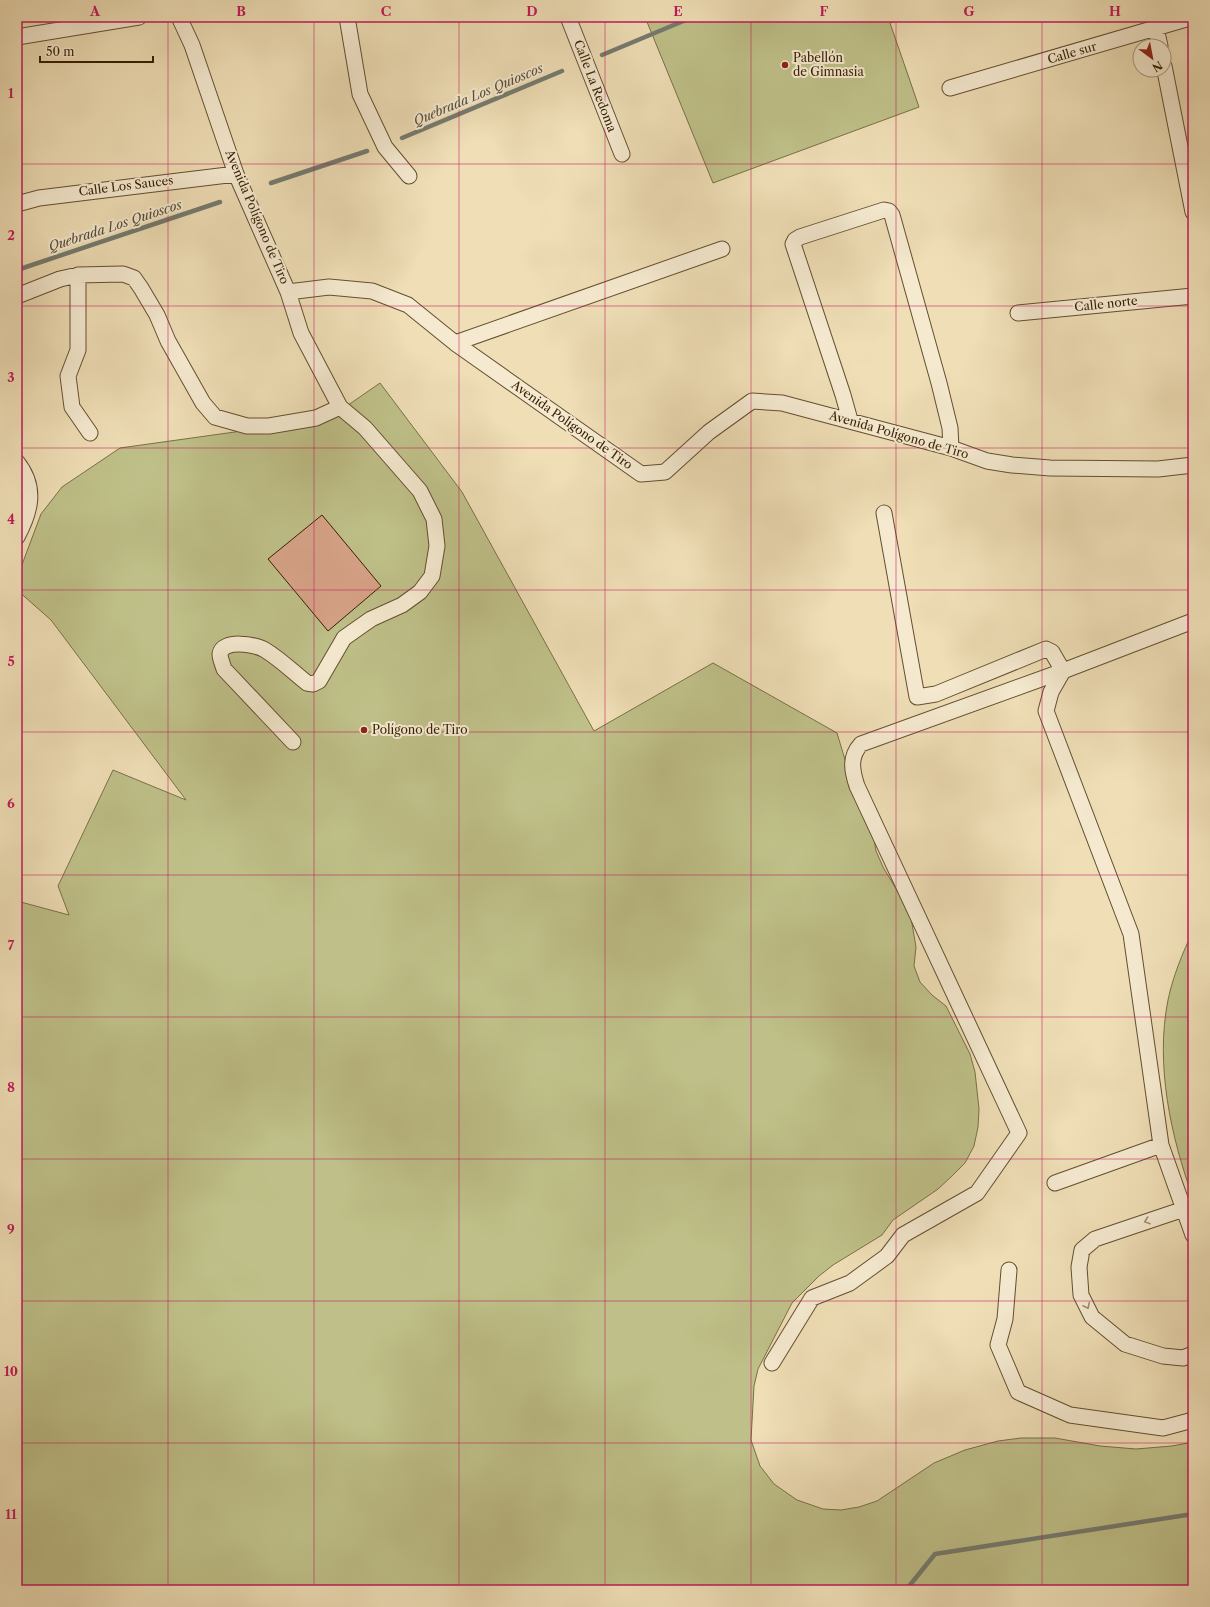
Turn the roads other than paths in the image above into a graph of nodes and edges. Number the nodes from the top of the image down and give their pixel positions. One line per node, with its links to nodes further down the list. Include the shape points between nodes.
1 (139, 17): 7 (street)
2 (179, 17): 12 (street, Avenida Polígono de Tiro, via 192,45)
3 (347, 17): 13 (street, via 360,94 385,147)
4 (568, 17): 11 (street, Calle La Redoma)
5 (1193, 17): 6 (street, Calle sur)
6 (1156, 28): 8 (street); 10 (street, Calle sur)
7 (17, 37)
8 (1158, 38)
9 (1166, 78): 15 (street)
10 (950, 88)
11 (622, 154)
12 (236, 174): 14 (street, Calle Los Sauces, via 39,198); 18 (street, Avenida Polígono de Tiro)
13 (408, 176)
14 (17, 204)
15 (1193, 212)
16 (722, 249): 22 (street)
17 (78, 275): 19 (street); 23 (street, via 123,274 134,278 157,315 168,341 203,403 215,417 247,426 269,426 316,418); 25 (street, via 78,350 68,376 72,407)
18 (288, 292): 22 (street, Avenida Polígono de Tiro, via 329,287 372,291 408,305); 23 (street, via 301,333)
19 (17, 296)
20 (1193, 296): 21 (street, Calle norte)
21 (1018, 313)
22 (455, 343): 24 (street, Avenida Polígono de Tiro, via 641,474 665,472 709,432 752,401 782,403)
23 (340, 407): 33 (street, via 364,428 420,491 434,519 437,546 432,576 420,592 402,605 371,619 344,638 319,681 313,684 307,683 264,649 242,644 226,646 222,650 220,655 224,669)
24 (850, 420): 26 (street, Avenida Polígono de Tiro); 26 (street, via 793,244 800,238 884,210 892,215 937,375 950,428)
25 (90, 433)
26 (951, 448): 28 (street, Avenida Polígono de Tiro, via 987,461 1050,468 1158,469)
27 (17, 462): 30 (street, via 25,472 31,491 28,511)
28 (1193, 465)
29 (884, 513): 32 (street, via 917,697 936,694 1046,649 1052,652)
30 (17, 537)
31 (1193, 621): 32 (street)
32 (1063, 671): 34 (street, via 1051,692 1046,711 1131,934); 40 (street, via 861,744 853,756 852,772 857,786 1019,1133 977,1193 903,1234 887,1256 850,1283 812,1298)
33 (293, 742)
34 (1161, 1144): 35 (street); 36 (street)
35 (1055, 1183)
36 (1184, 1209): 37 (street); 39 (street, one-way to 39, via 1095,1239 1082,1250 1079,1267 1081,1295 1092,1317 1125,1344 1163,1356)
37 (1193, 1235)
38 (1009, 1270): 41 (street, via 1005,1319 998,1345 1018,1392 1070,1415 1163,1428)
39 (1190, 1360)
40 (772, 1363)
41 (1193, 1420)

